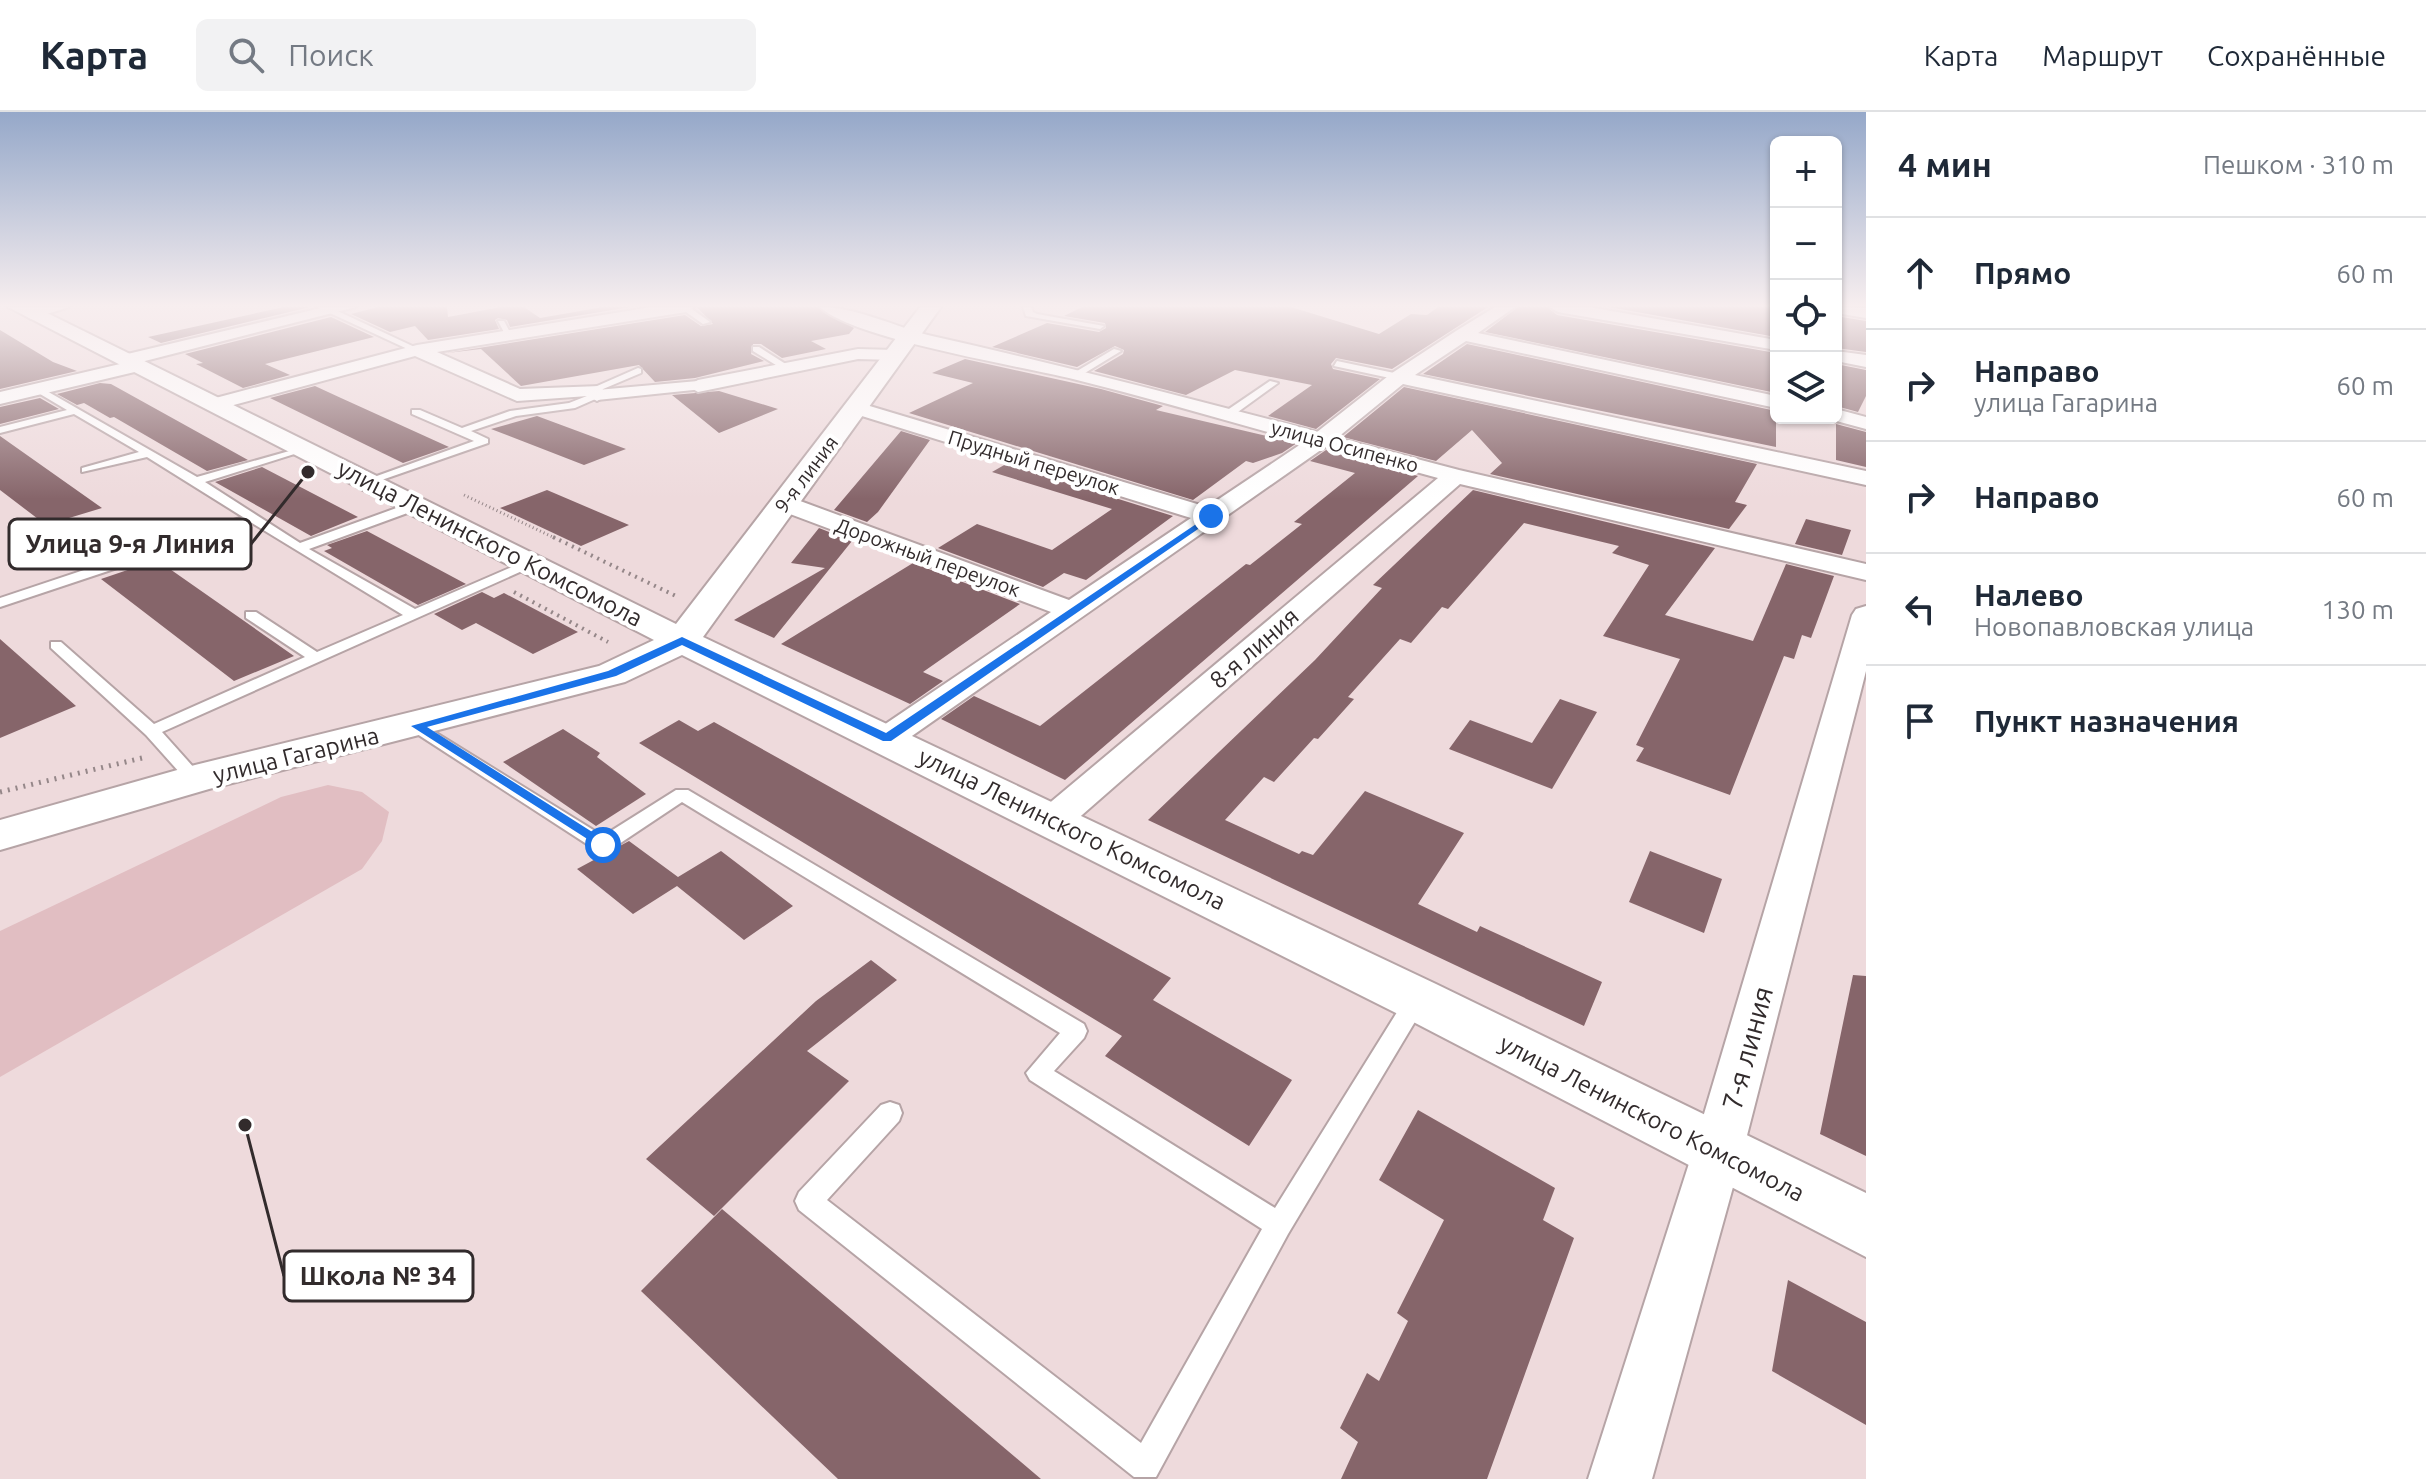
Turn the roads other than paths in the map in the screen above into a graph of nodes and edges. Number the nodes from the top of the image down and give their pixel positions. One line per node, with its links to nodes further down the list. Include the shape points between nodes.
1 (103, 371): 17 (street)
2 (147, 371): 21 (street, улица Ленинского Комсомола)
3 (339, 371): 21 (street)
4 (457, 371): 18 (street, via 517,395)
5 (638, 371): 18 (lane)
6 (773, 371): 16 (street)
7 (884, 371): 22 (street, 9-я линия)
8 (1057, 371): 13 (street, улица Осипенко)
9 (1083, 371): 13 (lane)
10 (1369, 371): 14 (lane)
11 (1408, 371): 14 (street)
12 (1630, 371): 20 (street)
13 (1077, 374): 25 (street, улица Осипенко)
14 (1399, 377): 30 (street); 35 (street)
15 (1273, 383): 25 (lane)
16 (698, 386): 18 (street)
17 (38, 389): 19 (street); 23 (lane)
18 (595, 393): 29 (lane, via 571,406 514,413)
19 (0, 398)
20 (1770, 401)
21 (215, 404): 31 (street, улица Ленинского Комсомола)
22 (856, 408): 38 (street, 9-я линия); 40 (street, Прудный переулок)
23 (74, 411): 28 (lane); 32 (lane)
24 (416, 412): 29 (lane)
25 (1227, 415): 30 (street, улица Осипенко)
26 (1842, 417): 27 (street)
27 (1866, 423)
28 (0, 430)
29 (462, 431): 37 (lane, via 484,441)
30 (1321, 440): 34 (street, улица Осипенко); 40 (street)
31 (303, 448): 36 (lane); 37 (street, улица Ленинского Комсомола)
32 (148, 453): 33 (lane); 36 (lane)
33 (86, 470)
34 (1455, 476): 44 (street, улица Осипенко); 57 (street, 8-я линия)
35 (1866, 478)
36 (196, 481): 41 (lane)
37 (369, 481): 39 (street, улица Ленинского Комсомола)
38 (783, 503): 46 (street, Дорожный переулок); 50 (street, 9-я линия)
39 (417, 505): 42 (lane); 43 (street, улица Ленинского Комсомола)
40 (1211, 516): 46 (street)
41 (253, 518): 42 (lane); 45 (lane)
42 (299, 548): 48 (lane)
43 (533, 563): 48 (lane); 50 (street, улица Ленинского Комсомола)
44 (1866, 572)
45 (0, 603)
46 (1073, 611): 55 (street)
47 (251, 615): 52 (lane)
48 (414, 615): 52 (lane)
49 (1866, 615): 61 (street, 7-я линия)
50 (682, 641): 53 (street, улица Гагарина, via 612,674); 55 (street, улица Ленинского Комсомола)
51 (56, 645): 54 (lane)
52 (316, 658): 54 (lane)
53 (417, 726): 56 (street, улица Гагарина); 62 (lane, via 603,845 682,794 1076,1031 1038,1073)
54 (152, 731): 56 (lane)
55 (887, 738): 57 (street, улица Ленинского Комсомола)
56 (182, 765): 58 (street, улица Гагарина)
57 (1053, 820): 59 (street, улица Ленинского Комсомола)
58 (0, 835)
59 (1417, 999): 61 (street, улица Ленинского Комсомола); 62 (lane)
60 (890, 1113): 64 (lane, via 808,1201)
61 (1718, 1151): 63 (street, улица Ленинского Комсомола); 65 (street, 7-я линия)
62 (1279, 1225): 64 (lane)
63 (1866, 1226)
64 (1142, 1472)
65 (1620, 1479)

